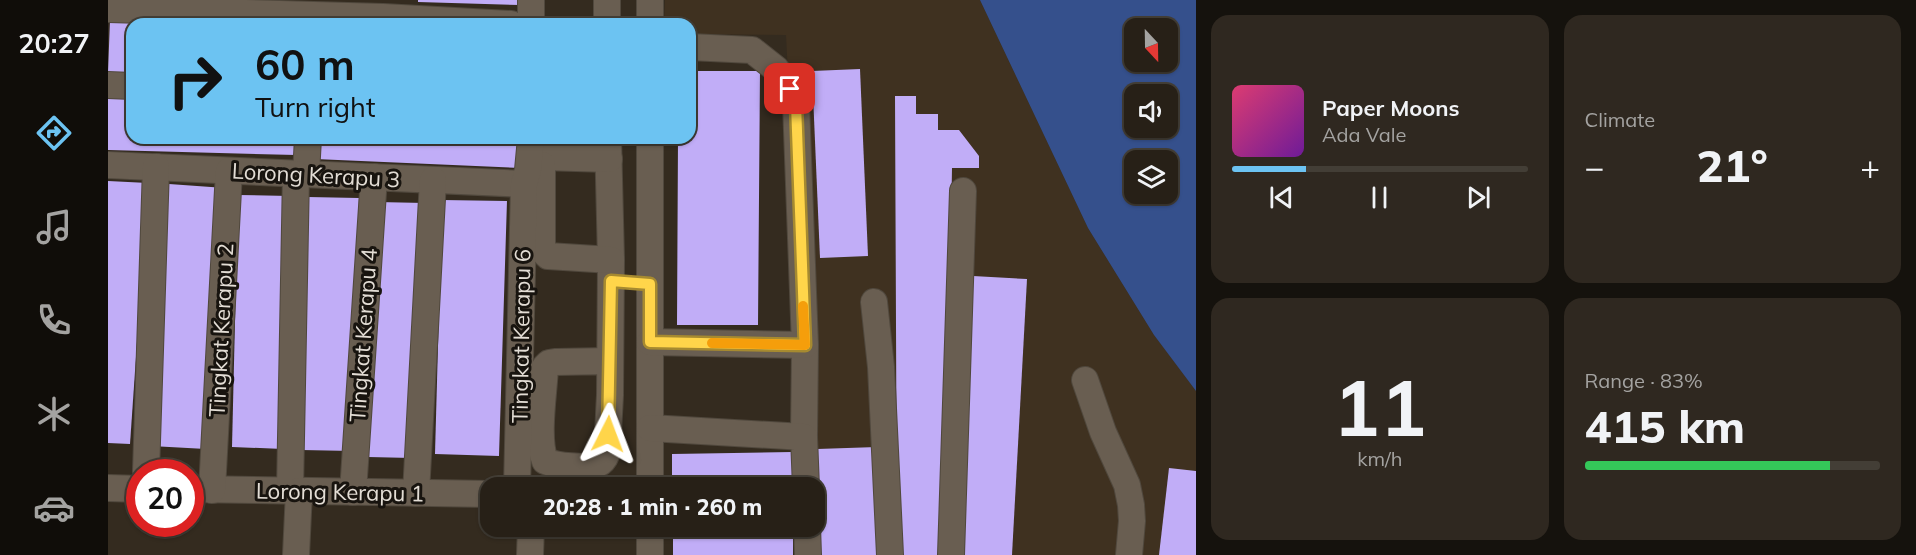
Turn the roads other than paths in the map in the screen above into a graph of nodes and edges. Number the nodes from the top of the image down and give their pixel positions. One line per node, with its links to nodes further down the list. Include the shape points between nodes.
1 (531, 0): 12 (street)
2 (543, 0): 13 (street)
3 (606, 0): 14 (street)
4 (650, 0): 15 (street)
5 (143, 5): 6 (street); 7 (street)
6 (210, 6): 9 (street)
7 (108, 9)
8 (383, 9): 10 (street); 11 (street)
9 (297, 18)
10 (325, 18)
11 (460, 18)
12 (531, 18)
13 (543, 18)
14 (607, 18)
15 (650, 18)
16 (696, 47): 35 (street, via 752,50 776,69 796,104)
17 (108, 86): 18 (street)
18 (126, 86)
19 (307, 144): 26 (street)
20 (539, 144): 22 (street); 29 (street, Tingkat Kerapu 6); 31 (street, via 544,252)
21 (650, 144): 32 (street)
22 (608, 148): 31 (street)
23 (108, 165): 24 (street, Lorong Kerapu 3)
24 (156, 167): 25 (street, Lorong Kerapu 3); 40 (street)
25 (229, 171): 26 (street, Lorong Kerapu 3); 41 (street, Tingkat Kerapu 2)
26 (301, 174): 27 (street, Lorong Kerapu 3); 48 (street)
27 (374, 177): 28 (street, Lorong Kerapu 3); 49 (street, Tingkat Kerapu 4)
28 (433, 180): 29 (street, Lorong Kerapu 3); 50 (street)
29 (524, 184): 42 (street, Tingkat Kerapu 6)
30 (963, 191): 60 (street)
31 (611, 271): 32 (street); 36 (street)
32 (650, 284): 34 (street)
33 (874, 302): 59 (street)
34 (650, 342): 35 (street); 38 (street)
35 (805, 345): 39 (street)
36 (610, 361): 36 (street, via 607,453 603,460 593,465 566,466 545,461 541,436 545,367 555,362)
37 (1085, 380): 61 (street, via 1127,485 1132,521)
38 (650, 428): 39 (street); 43 (street)
39 (804, 437): 44 (street)
40 (146, 459)
41 (204, 459)
42 (517, 477)
43 (650, 477)
44 (806, 477)
45 (108, 488): 46 (street)
46 (126, 489)
47 (204, 490): 48 (street, Lorong Kerapu 1)
48 (295, 491): 49 (street, Lorong Kerapu 1); 55 (street)
49 (353, 492): 50 (street, Lorong Kerapu 1)
50 (416, 493): 51 (street, Lorong Kerapu 1)
51 (480, 494)
52 (531, 537): 56 (street)
53 (650, 537): 57 (street)
54 (807, 537): 58 (street)
55 (296, 555)
56 (530, 555)
57 (650, 555)
58 (808, 555)
59 (890, 555)
60 (951, 555)
61 (1129, 555)

